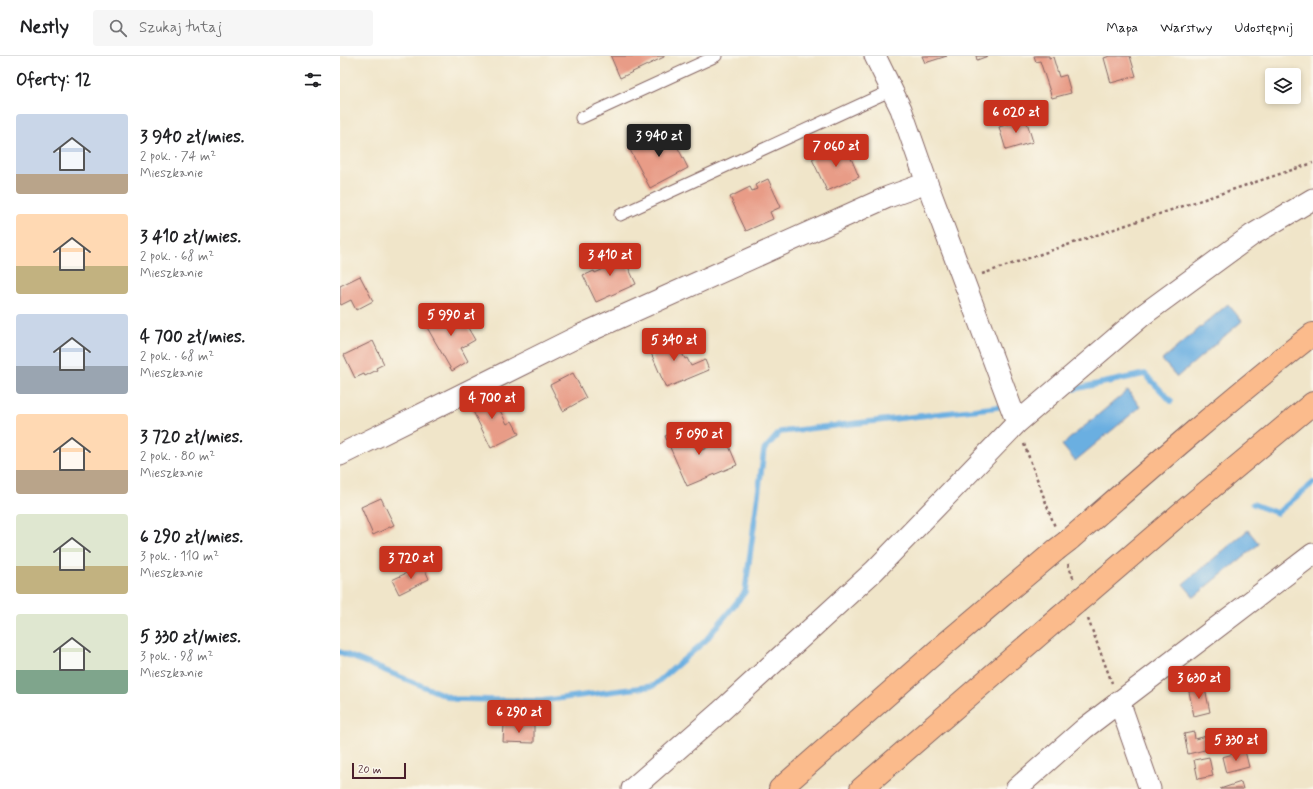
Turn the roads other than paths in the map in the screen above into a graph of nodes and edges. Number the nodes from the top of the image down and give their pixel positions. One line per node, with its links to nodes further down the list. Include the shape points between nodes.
1 (716, 56): 4 (lane)
2 (875, 56): 3 (street)
3 (892, 90): 5 (street); 7 (lane)
4 (581, 118)
5 (927, 183): 10 (street); 11 (street, via 888,196 583,334)
6 (1313, 199): 10 (street, via 1252,235 1143,316)
7 (620, 215)
8 (1313, 334): 15 (highway, via 1208,419)
9 (1313, 403): 16 (highway, via 1181,513)
10 (1016, 423): 14 (street, via 874,571)
11 (340, 455)
12 (1313, 554): 13 (street)
13 (1119, 701): 17 (street, via 1084,728); 18 (street)
14 (632, 789)
15 (780, 789)
16 (861, 789)
17 (1016, 789)
18 (1150, 789)

